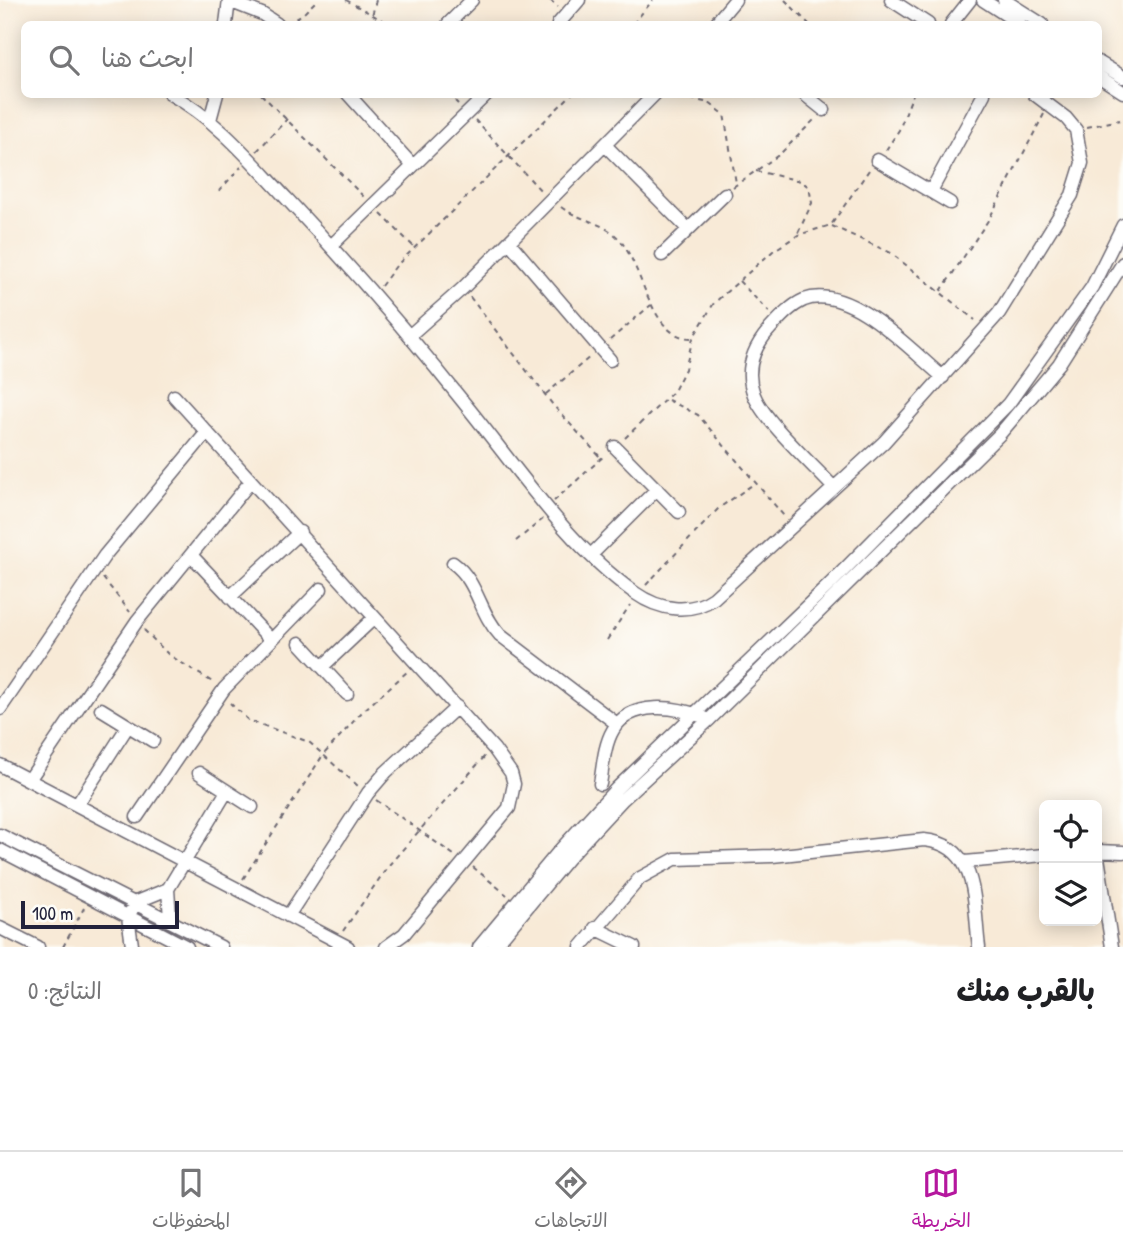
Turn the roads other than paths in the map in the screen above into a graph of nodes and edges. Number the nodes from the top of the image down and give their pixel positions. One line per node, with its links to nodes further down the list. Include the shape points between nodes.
1 (472, 0): 11 (street)
2 (579, 0): 12 (street)
3 (735, 0): 13 (street)
4 (891, 0): 14 (street)
5 (970, 0): 15 (street)
6 (983, 0): 16 (street)
7 (1004, 0): 17 (street)
8 (229, 1): 9 (street); 10 (street)
9 (226, 21)
10 (272, 21)
11 (457, 21)
12 (561, 21)
13 (718, 21)
14 (923, 21)
15 (953, 21)
16 (1015, 21)
17 (1037, 21)
18 (1102, 65): 19 (street)
19 (1123, 78)
20 (1102, 79): 21 (street)
21 (1123, 92)
22 (176, 98): 31 (street)
23 (216, 98): 31 (street)
24 (352, 98): 34 (street)
25 (483, 98): 34 (street)
26 (651, 98): 32 (street)
27 (809, 98): 30 (street)
28 (982, 98): 35 (street)
29 (1040, 98): 46 (street, via 1076,130 1082,163 1073,195 987,330)
30 (824, 110)
31 (210, 120): 41 (street)
32 (606, 146): 39 (street); 40 (street)
33 (877, 160): 35 (street)
34 (413, 166): 41 (street)
35 (931, 191): 37 (street)
36 (725, 194): 39 (street)
37 (950, 203)
38 (1123, 225): 68 (street, via 1092,287 1009,404)
39 (688, 229): 42 (street)
40 (509, 242): 44 (street); 45 (street)
41 (331, 246): 44 (street)
42 (662, 255)
43 (1123, 263): 68 (street, via 1059,364 1012,421)
44 (410, 335): 56 (street)
45 (610, 360)
46 (943, 377): 51 (street); 51 (street, via 872,318 837,300 803,300 778,320 755,350 750,374 755,398)
47 (174, 396): 48 (street)
48 (207, 432): 50 (street); 66 (street, via 94,570)
49 (615, 447): 52 (street)
50 (251, 481): 54 (street); 55 (street)
51 (834, 488): 56 (street, via 704,606 679,609 637,595)
52 (657, 489): 53 (street); 56 (street)
53 (679, 512)
54 (300, 532): 59 (street); 60 (street)
55 (191, 555): 59 (street); 74 (street, via 137,621)
56 (591, 555)
57 (453, 563): 69 (street, via 469,578 490,624 500,635)
58 (321, 589): 61 (street)
59 (230, 597): 61 (street)
60 (374, 618): 63 (street); 65 (street)
61 (271, 640): 79 (street, via 224,689)
62 (300, 643): 63 (street)
63 (322, 667): 64 (street)
64 (346, 694)
65 (457, 707): 93 (street, via 368,793); 103 (street, via 511,773 513,797 465,863 404,934)
66 (0, 709)
67 (100, 709): 70 (street)
68 (704, 717): 69 (street, via 657,707); 104 (street, via 616,789); 105 (street, via 596,827)
69 (617, 724): 75 (street)
70 (128, 726): 71 (street); 77 (street)
71 (153, 741)
72 (0, 765): 74 (street)
73 (199, 773): 76 (street)
74 (29, 780): 77 (street)
75 (600, 784)
76 (228, 791): 78 (street); 87 (street)
77 (77, 805): 87 (street)
78 (253, 807)
79 (137, 817)
80 (0, 835): 81 (street)
81 (21, 845): 86 (street); 91 (street)
82 (0, 850): 86 (street)
83 (1102, 851): 84 (street)
84 (1123, 852)
85 (1039, 855): 88 (street)
86 (15, 858): 92 (street)
87 (184, 861): 90 (street); 93 (street)
88 (965, 862): 96 (street, via 955,849 924,840 772,856 675,859 640,878); 108 (street)
89 (1099, 863): 109 (street)
90 (168, 889): 91 (street); 94 (street)
91 (136, 902): 92 (street); 94 (street)
92 (128, 916): 97 (street); 99 (street)
93 (288, 916): 98 (street)
94 (170, 919): 102 (street)
95 (0, 928): 100 (street)
96 (595, 928): 106 (street); 107 (street)
97 (154, 930): 99 (street); 101 (street)
98 (342, 944)
99 (131, 946)
100 (38, 947)
101 (187, 947)
102 (221, 947)
103 (386, 947)
104 (479, 947)
105 (494, 947)
106 (581, 947)
107 (634, 947)
108 (979, 947)
109 (1112, 947)

